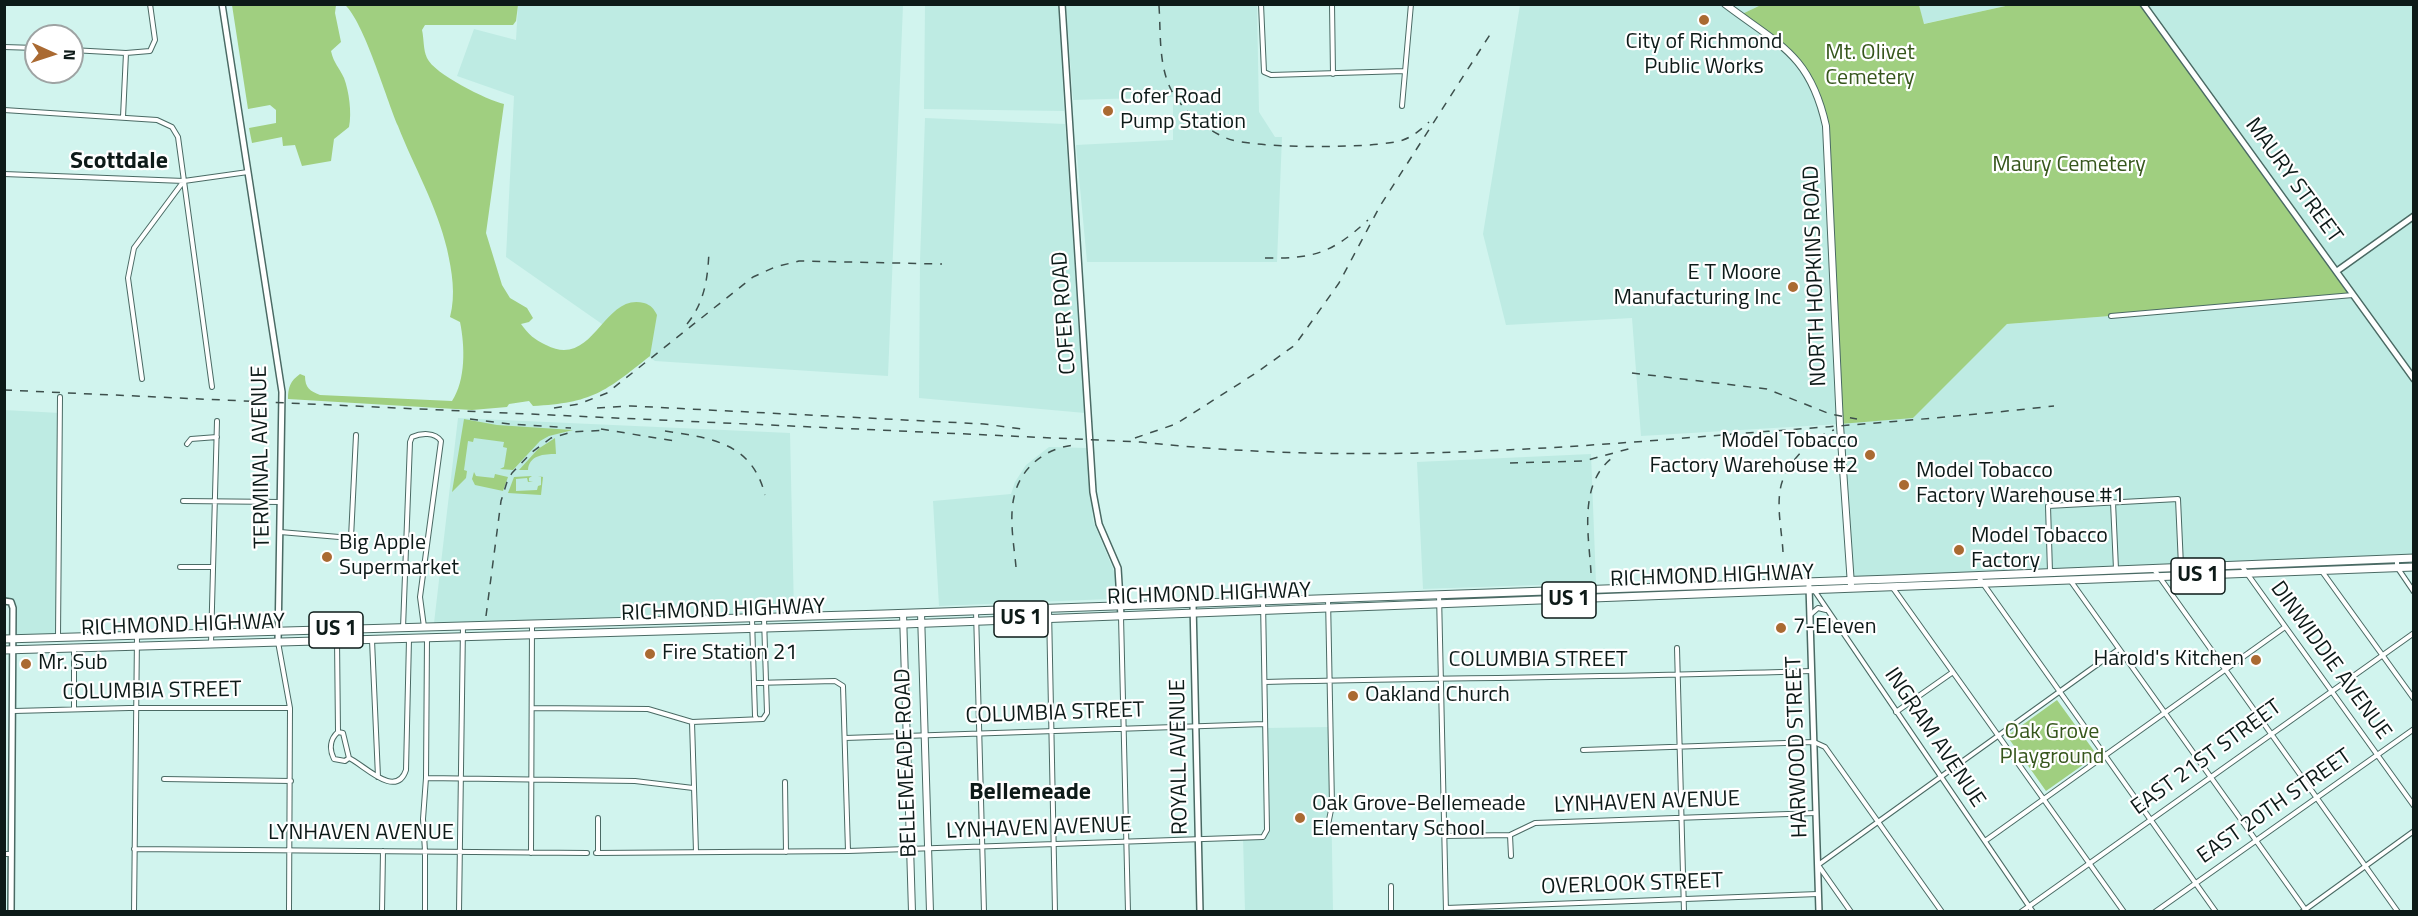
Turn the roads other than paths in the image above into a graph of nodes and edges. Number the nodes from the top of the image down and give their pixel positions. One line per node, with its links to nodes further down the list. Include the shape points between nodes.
1 (150, 4): 12 (street, via 153,48 147,53)
2 (222, 4): 18 (street, TERMINAL AVENUE)
3 (1062, 4): 72 (street, COFER ROAD, via 1093,492 1099,524 1118,568)
4 (1261, 4): 14 (street, via 1264,72)
5 (1332, 4): 14 (street)
6 (1411, 4): 13 (street)
7 (1725, 4): 58 (main road, NORTH HOPKINS ROAD, via 1801,64 1818,94 1826,126)
8 (2143, 4): 22 (street, MAURY STREET)
9 (4, 47): 10 (street)
10 (24, 48)
11 (84, 51): 12 (street)
12 (126, 53): 17 (street)
13 (1405, 71): 14 (street); 15 (street)
14 (1333, 74)
15 (1402, 106)
16 (4, 110): 17 (street)
17 (123, 117): 20 (street, via 157,120 172,127 178,137)
18 (249, 172): 20 (street); 35 (street, TERMINAL AVENUE, via 282,392)
19 (4, 174): 20 (street)
20 (184, 181): 25 (street, via 134,248 128,278); 27 (street)
21 (2414, 216): 22 (street)
22 (2337, 271): 23 (street, MAURY STREET)
23 (2354, 295): 24 (street); 26 (street, MAURY STREET)
24 (2111, 316)
25 (142, 379)
26 (2414, 379)
27 (212, 387)
28 (60, 397): 102 (street)
29 (218, 421): 31 (street)
30 (356, 435): 37 (street, via 351,538)
31 (217, 437): 32 (street, via 191,439); 34 (street)
32 (187, 444)
33 (183, 501): 34 (street)
34 (216, 502): 35 (street); 44 (street)
35 (281, 502): 37 (street, TERMINAL AVENUE)
36 (2113, 502): 42 (street, via 2178,500); 48 (street); 52 (street, via 2048,506)
37 (280, 531): 96 (street, TERMINAL AVENUE)
38 (2397, 558): 39 (main road, RICHMOND HIGHWAY / US 1); 40 (main road, RICHMOND HIGHWAY / US 1); 45 (street)
39 (2414, 558)
40 (2314, 561): 41 (main road, RICHMOND HIGHWAY / US 1); 51 (street)
41 (2241, 564): 42 (main road, RICHMOND HIGHWAY / US 1); 54 (street, DINWIDDIE AVENUE)
42 (2181, 566): 47 (main road, RICHMOND HIGHWAY / US 1)
43 (180, 567): 44 (street)
44 (213, 567): 97 (street)
45 (2397, 567): 46 (main road, RICHMOND HIGHWAY / US 1); 51 (main road, RICHMOND HIGHWAY / US 1); 65 (street)
46 (2414, 567)
47 (2153, 568): 48 (main road, RICHMOND HIGHWAY / US 1); 56 (street)
48 (2116, 569): 53 (main road, RICHMOND HIGHWAY / US 1)
49 (405, 570): 50 (street); 50 (street, via 410,442 419,433 435,435 441,441); 93 (street)
50 (424, 571): 91 (street, via 420,597)
51 (2322, 571): 54 (main road, RICHMOND HIGHWAY / US 1); 117 (street)
52 (2050, 572): 53 (main road, RICHMOND HIGHWAY / US 1); 55 (main road, RICHMOND HIGHWAY / US 1)
53 (2064, 572): 59 (street)
54 (2247, 573): 56 (main road, RICHMOND HIGHWAY / US 1); 92 (street, DINWIDDIE AVENUE)
55 (1976, 574): 57 (main road, RICHMOND HIGHWAY / US 1); 61 (street)
56 (2160, 578): 59 (main road, RICHMOND HIGHWAY / US 1); 118 (street)
57 (1892, 579): 58 (main road, RICHMOND HIGHWAY / US 1); 62 (street)
58 (1850, 580): 60 (main road, RICHMOND HIGHWAY / US 1); 63 (main road, NORTH HOPKINS ROAD)
59 (2070, 580): 61 (main road, RICHMOND HIGHWAY / US 1); 115 (street)
60 (1809, 581): 64 (street, HARWOOD STREET); 66 (main road, RICHMOND HIGHWAY / US 1)
61 (1983, 584): 62 (main road, RICHMOND HIGHWAY / US 1); 127 (street)
62 (1893, 588): 63 (main road, RICHMOND HIGHWAY / US 1); 120 (street)
63 (1851, 589): 64 (main road, RICHMOND HIGHWAY / US 1)
64 (1812, 591): 71 (main road, RICHMOND HIGHWAY / US 1); 76 (street, INGRAM AVENUE); 81 (street, HARWOOD STREET)
65 (2414, 592)
66 (1439, 594): 67 (main road, RICHMOND HIGHWAY / US 1); 71 (street)
67 (1328, 598): 68 (main road, RICHMOND HIGHWAY / US 1); 74 (street)
68 (1263, 600): 70 (main road, RICHMOND HIGHWAY / US 1); 75 (street)
69 (4, 601): 106 (street, via 13,606)
70 (1193, 603): 72 (main road, RICHMOND HIGHWAY / US 1); 79 (street, ROYALL AVENUE)
71 (1439, 604): 74 (main road, RICHMOND HIGHWAY / US 1); 122 (street)
72 (1122, 605): 73 (main road, RICHMOND HIGHWAY / US 1); 82 (street, COFER ROAD)
73 (1048, 608): 77 (main road, RICHMOND HIGHWAY / US 1); 85 (street)
74 (1328, 608): 75 (main road, RICHMOND HIGHWAY / US 1); 123 (street)
75 (1263, 610): 79 (main road, RICHMOND HIGHWAY / US 1); 124 (street)
76 (1827, 610): 81 (street, via 1818,608); 135 (street, INGRAM AVENUE)
77 (976, 611): 78 (main road, RICHMOND HIGHWAY / US 1); 86 (street)
78 (921, 613): 80 (main road, RICHMOND HIGHWAY / US 1); 87 (main road, BELLEMEADE ROAD)
79 (1194, 613): 82 (main road, RICHMOND HIGHWAY / US 1); 140 (street, ROYALL AVENUE)
80 (903, 614): 84 (main road, RICHMOND HIGHWAY / US 1); 89 (main road, BELLEMEADE ROAD)
81 (1810, 615): 119 (street, HARWOOD STREET)
82 (1121, 616): 85 (main road, RICHMOND HIGHWAY / US 1); 141 (street)
83 (752, 618): 84 (main road, RICHMOND HIGHWAY / US 1); 88 (main road, RICHMOND HIGHWAY / US 1); 94 (street)
84 (764, 618): 95 (street)
85 (1049, 618): 86 (main road, RICHMOND HIGHWAY / US 1); 143 (street)
86 (976, 621): 87 (main road, RICHMOND HIGHWAY / US 1); 146 (street)
87 (921, 623): 89 (main road, RICHMOND HIGHWAY / US 1); 148 (main road, BELLEMEADE ROAD)
88 (532, 624): 90 (main road, RICHMOND HIGHWAY / US 1); 99 (street)
89 (904, 624): 95 (main road, RICHMOND HIGHWAY / US 1); 149 (main road, BELLEMEADE ROAD)
90 (463, 626): 91 (main road, RICHMOND HIGHWAY / US 1); 101 (street)
91 (424, 627): 93 (main road, RICHMOND HIGHWAY / US 1)
92 (2285, 627): 118 (street); 128 (street, DINWIDDIE AVENUE)
93 (403, 628): 96 (main road, RICHMOND HIGHWAY / US 1)
94 (752, 628): 95 (main road, RICHMOND HIGHWAY / US 1); 99 (main road, RICHMOND HIGHWAY / US 1); 125 (street)
95 (764, 628): 126 (street)
96 (277, 632): 97 (main road, RICHMOND HIGHWAY / US 1); 109 (street, TERMINAL AVENUE)
97 (211, 633): 100 (main road, RICHMOND HIGHWAY / US 1); 110 (street)
98 (2414, 633): 117 (street, EAST 21ST STREET)
99 (532, 634): 101 (main road, RICHMOND HIGHWAY / US 1); 132 (street)
100 (137, 636): 102 (main road, RICHMOND HIGHWAY / US 1); 111 (street)
101 (463, 636): 104 (main road, RICHMOND HIGHWAY / US 1); 161 (street)
102 (58, 638): 106 (main road, RICHMOND HIGHWAY / US 1)
103 (409, 638): 104 (main road, RICHMOND HIGHWAY / US 1); 107 (main road, RICHMOND HIGHWAY / US 1); 158 (street, via 406,771 398,782)
104 (427, 638): 160 (street)
105 (4, 639): 106 (main road, RICHMOND HIGHWAY / US 1)
106 (14, 639): 114 (street)
107 (372, 639): 108 (main road, RICHMOND HIGHWAY / US 1); 158 (street)
108 (337, 640): 109 (main road, RICHMOND HIGHWAY / US 1); 144 (street)
109 (278, 642): 110 (main road, RICHMOND HIGHWAY / US 1); 131 (street, TERMINAL AVENUE)
110 (211, 644): 111 (main road, RICHMOND HIGHWAY / US 1)
111 (137, 646): 112 (main road, RICHMOND HIGHWAY / US 1); 130 (street)
112 (74, 648): 114 (main road, RICHMOND HIGHWAY / US 1); 133 (street)
113 (1677, 648): 121 (street)
114 (14, 649): 116 (main road, RICHMOND HIGHWAY / US 1); 134 (street)
115 (2119, 649): 127 (street); 136 (street)
116 (4, 650)
117 (2382, 655): 128 (street, EAST 21ST STREET); 129 (street)
118 (2225, 669): 136 (street); 145 (street)
119 (1812, 670): 121 (street, COLUMBIA STREET); 151 (street, HARWOOD STREET)
120 (1953, 672): 135 (street); 147 (street)
121 (1678, 675): 122 (street, COLUMBIA STREET); 152 (street)
122 (1441, 678): 123 (street, COLUMBIA STREET); 179 (street)
123 (1329, 681): 124 (street, COLUMBIA STREET); 176 (street, via 1332,805)
124 (1265, 682): 139 (street)
125 (754, 683): 126 (street); 137 (street)
126 (766, 683): 137 (street, via 766,715); 150 (street, via 842,683)
127 (2059, 692): 147 (street); 155 (street)
128 (2331, 692): 145 (street, EAST 21ST STREET); 154 (street, DINWIDDIE AVENUE)
129 (2414, 699)
130 (136, 708): 131 (street, COLUMBIA STREET); 133 (street, COLUMBIA STREET); 186 (street)
131 (290, 708): 164 (street, TERMINAL AVENUE)
132 (533, 708): 138 (street, via 648,709); 163 (street)
133 (74, 710): 134 (street, COLUMBIA STREET)
134 (14, 711): 198 (street)
135 (1896, 712): 159 (street, INGRAM AVENUE)
136 (2165, 713): 155 (street); 157 (street)
137 (757, 719): 138 (street)
138 (692, 722): 166 (street)
139 (1265, 724): 140 (street, COLUMBIA STREET); 180 (street, LYNHAVEN AVENUE, via 1266,834)
140 (1196, 726): 141 (street, COLUMBIA STREET); 180 (street, ROYALL AVENUE)
141 (1123, 728): 143 (street, COLUMBIA STREET); 183 (street)
142 (2414, 729): 154 (street, EAST 20TH STREET)
143 (1052, 731): 146 (street, COLUMBIA STREET); 184 (street)
144 (338, 732): 156 (street, via 343,733); 156 (street, via 332,738 333,759)
145 (2271, 733): 157 (street, EAST 21ST STREET); 167 (street)
146 (980, 734): 148 (street, COLUMBIA STREET); 185 (street)
147 (1998, 735): 159 (street); 168 (street)
148 (924, 736): 149 (street, COLUMBIA STREET); 188 (main road, BELLEMEADE ROAD)
149 (907, 737): 150 (street, COLUMBIA STREET); 187 (main road, BELLEMEADE ROAD)
150 (845, 738): 193 (street)
151 (1814, 742): 152 (street); 171 (street, HARWOOD STREET); 175 (street, via 1825,747)
152 (1680, 747): 153 (street); 173 (street)
153 (1583, 750)
154 (2377, 755): 167 (street, EAST 20TH STREET); 169 (street, DINWIDDIE AVENUE)
155 (2104, 756): 168 (street); 174 (street)
156 (349, 758): 158 (street)
157 (2210, 776): 174 (street, EAST 21ST STREET); 181 (street)
158 (378, 777)
159 (1941, 777): 175 (street); 182 (street, INGRAM AVENUE)
160 (426, 778): 161 (street); 191 (street)
161 (462, 778): 163 (street); 192 (street)
162 (164, 779): 164 (street)
163 (532, 779): 166 (street, via 635,781); 196 (street)
164 (291, 781): 189 (street, TERMINAL AVENUE)
165 (785, 782): 195 (street)
166 (693, 788): 194 (street)
167 (2316, 796): 181 (street, EAST 20TH STREET); 202 (street)
168 (2044, 799): 182 (street); 200 (street)
169 (2411, 799): 170 (street, DINWIDDIE AVENUE)
170 (2414, 806)
171 (1816, 813): 173 (street, LYNHAVEN AVENUE); 201 (street, HARWOOD STREET)
172 (598, 818): 194 (street, LYNHAVEN AVENUE, via 597,853)
173 (1682, 818): 178 (street, LYNHAVEN AVENUE, via 1535,823); 206 (street)
174 (2150, 819): 200 (street, EAST 21ST STREET); 203 (street)
175 (1878, 822): 201 (street); 226 (street)
176 (1327, 830)
177 (2414, 831): 202 (street)
178 (1510, 835): 179 (street, LYNHAVEN AVENUE); 199 (street)
179 (1445, 836): 208 (street)
180 (1198, 839): 183 (street, LYNHAVEN AVENUE); 221 (street, ROYALL AVENUE)
181 (2256, 840): 203 (street, EAST 20TH STREET); 209 (street)
182 (1984, 841): 207 (street, INGRAM AVENUE)
183 (1126, 842): 184 (street, LYNHAVEN AVENUE); 220 (street)
184 (1054, 844): 185 (street, LYNHAVEN AVENUE); 219 (street)
185 (982, 847): 188 (street, LYNHAVEN AVENUE); 218 (street)
186 (134, 849): 189 (street, LYNHAVEN AVENUE); 211 (street)
187 (911, 849): 188 (street, LYNHAVEN AVENUE); 193 (street, LYNHAVEN AVENUE); 216 (main road, BELLEMEADE ROAD)
188 (928, 849): 217 (main road, BELLEMEADE ROAD)
189 (290, 850): 190 (street, LYNHAVEN AVENUE); 212 (street, TERMINAL AVENUE)
190 (383, 851): 191 (street, LYNHAVEN AVENUE); 213 (street)
191 (425, 851): 192 (street, LYNHAVEN AVENUE); 214 (street)
192 (460, 851): 196 (street, LYNHAVEN AVENUE); 215 (street)
193 (848, 851): 195 (street, LYNHAVEN AVENUE)
194 (696, 852): 195 (street, LYNHAVEN AVENUE)
195 (786, 852)
196 (531, 853): 197 (street, LYNHAVEN AVENUE)
197 (587, 853)
198 (8, 854): 210 (street)
199 (1510, 856)
200 (2090, 862): 207 (street, EAST 21ST STREET); 229 (street)
201 (1818, 865): 205 (street, HARWOOD STREET); 225 (street)
202 (2366, 866): 209 (street); 232 (street)
203 (2195, 883): 230 (street, EAST 20TH STREET); 231 (street)
204 (1391, 886): 222 (street)
205 (1818, 894): 206 (street, OVERLOOK STREET); 224 (street, HARWOOD STREET)
206 (1683, 900): 208 (street, OVERLOOK STREET); 223 (street)
207 (2029, 906): 227 (street, EAST 21ST STREET); 228 (street, INGRAM AVENUE)
208 (1446, 910)
209 (2305, 911)
210 (11, 912)
211 (134, 912)
212 (289, 912)
213 (382, 912)
214 (425, 912)
215 (459, 912)
216 (912, 912)
217 (930, 912)
218 (984, 912)
219 (1055, 912)
220 (1128, 912)
221 (1200, 912)
222 (1391, 912)
223 (1684, 912)
224 (1819, 912)
225 (1851, 912)
226 (1942, 912)
227 (2021, 912)
228 (2033, 912)
229 (2124, 912)
230 (2155, 912)
231 (2216, 912)
232 (2398, 912)

